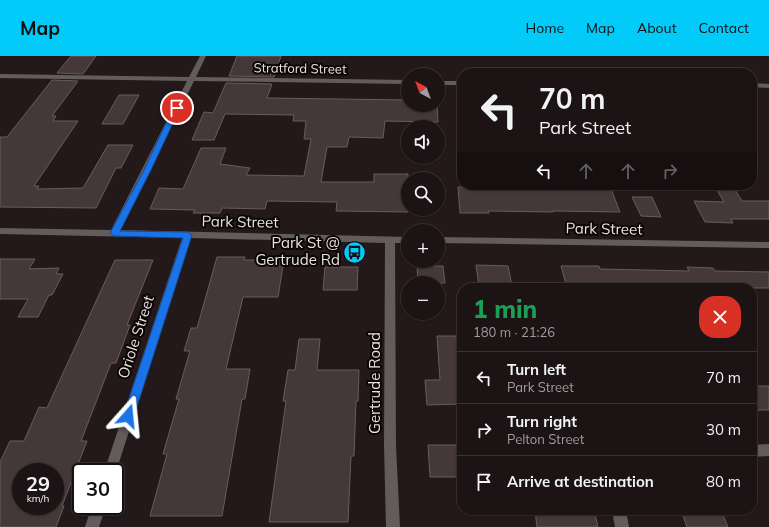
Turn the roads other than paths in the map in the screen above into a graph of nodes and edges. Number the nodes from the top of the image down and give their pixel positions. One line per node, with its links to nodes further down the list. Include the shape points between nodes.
1 (203, 56): 3 (street)
2 (0, 76): 3 (street, Stratford Street)
3 (190, 78): 4 (street, Stratford Street); 10 (street)
4 (401, 82)
5 (445, 83): 6 (street)
6 (457, 83)
7 (757, 85): 8 (street)
8 (769, 86)
9 (0, 231): 10 (street, Park Street)
10 (114, 233): 11 (street, Park Street)
11 (188, 235): 12 (street, Park Street); 18 (street, Oriole Street)
12 (390, 240): 13 (street, Park Street); 22 (street, Gertrude Road, via 390,446)
13 (401, 240)
14 (445, 240): 15 (street, Park Street)
15 (769, 245)
16 (769, 450): 17 (street)
17 (757, 451)
18 (113, 463)
19 (96, 515): 21 (street)
20 (620, 515): 23 (street)
21 (92, 527)
22 (393, 527)
23 (622, 527)

